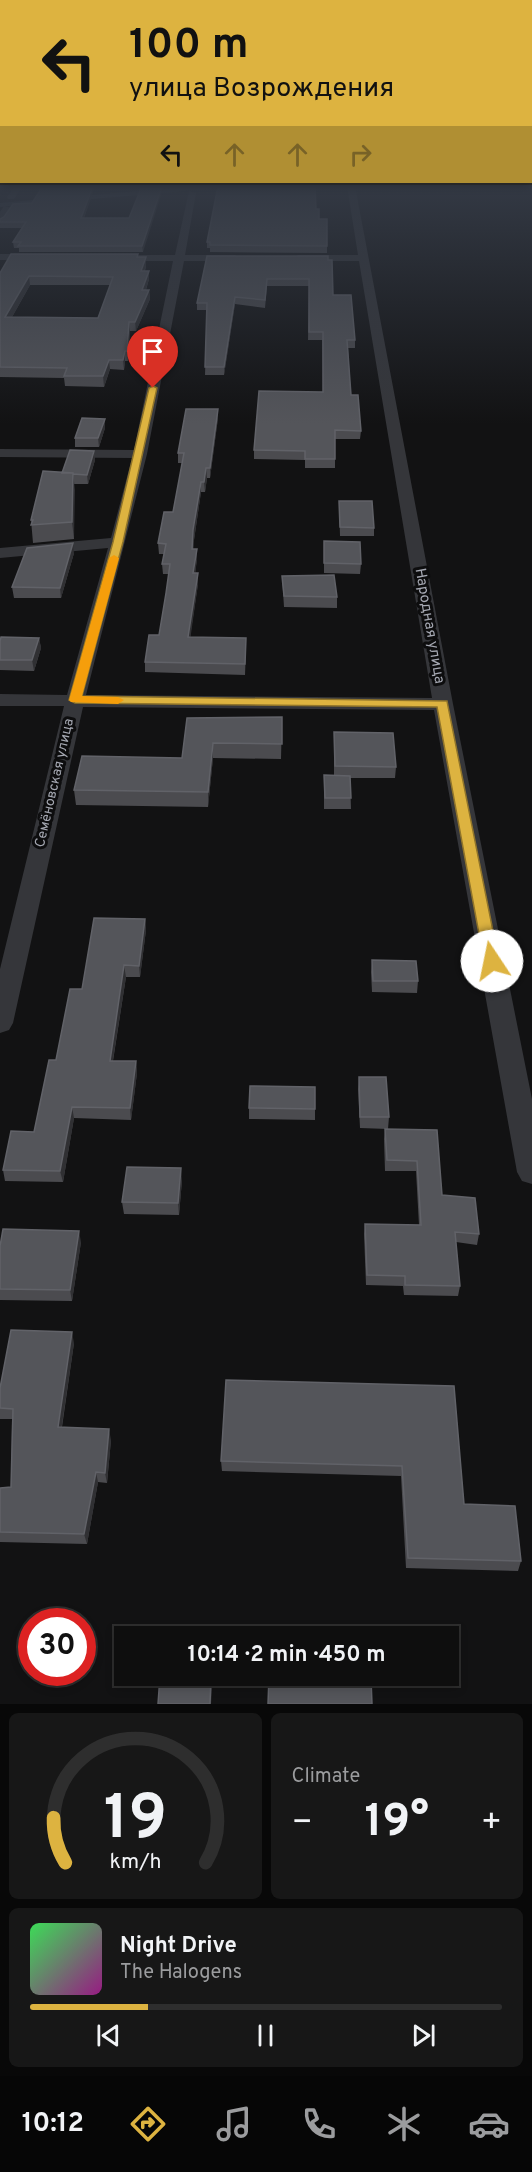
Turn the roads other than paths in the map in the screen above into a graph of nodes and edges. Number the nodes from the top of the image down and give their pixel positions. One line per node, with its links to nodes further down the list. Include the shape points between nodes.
1 (178, 266): 4 (street, Семёновская улица)
2 (364, 266): 9 (street, Народная улица)
3 (0, 453): 4 (street)
4 (140, 454): 5 (street, Семёновская улица)
5 (118, 542): 6 (street); 8 (street, Семёновская улица)
6 (0, 553)
7 (0, 700): 8 (street)
8 (75, 700): 9 (street); 10 (street, Семёновская улица)
9 (442, 704): 11 (street, Народная улица)
10 (0, 1023)
11 (532, 1172)

